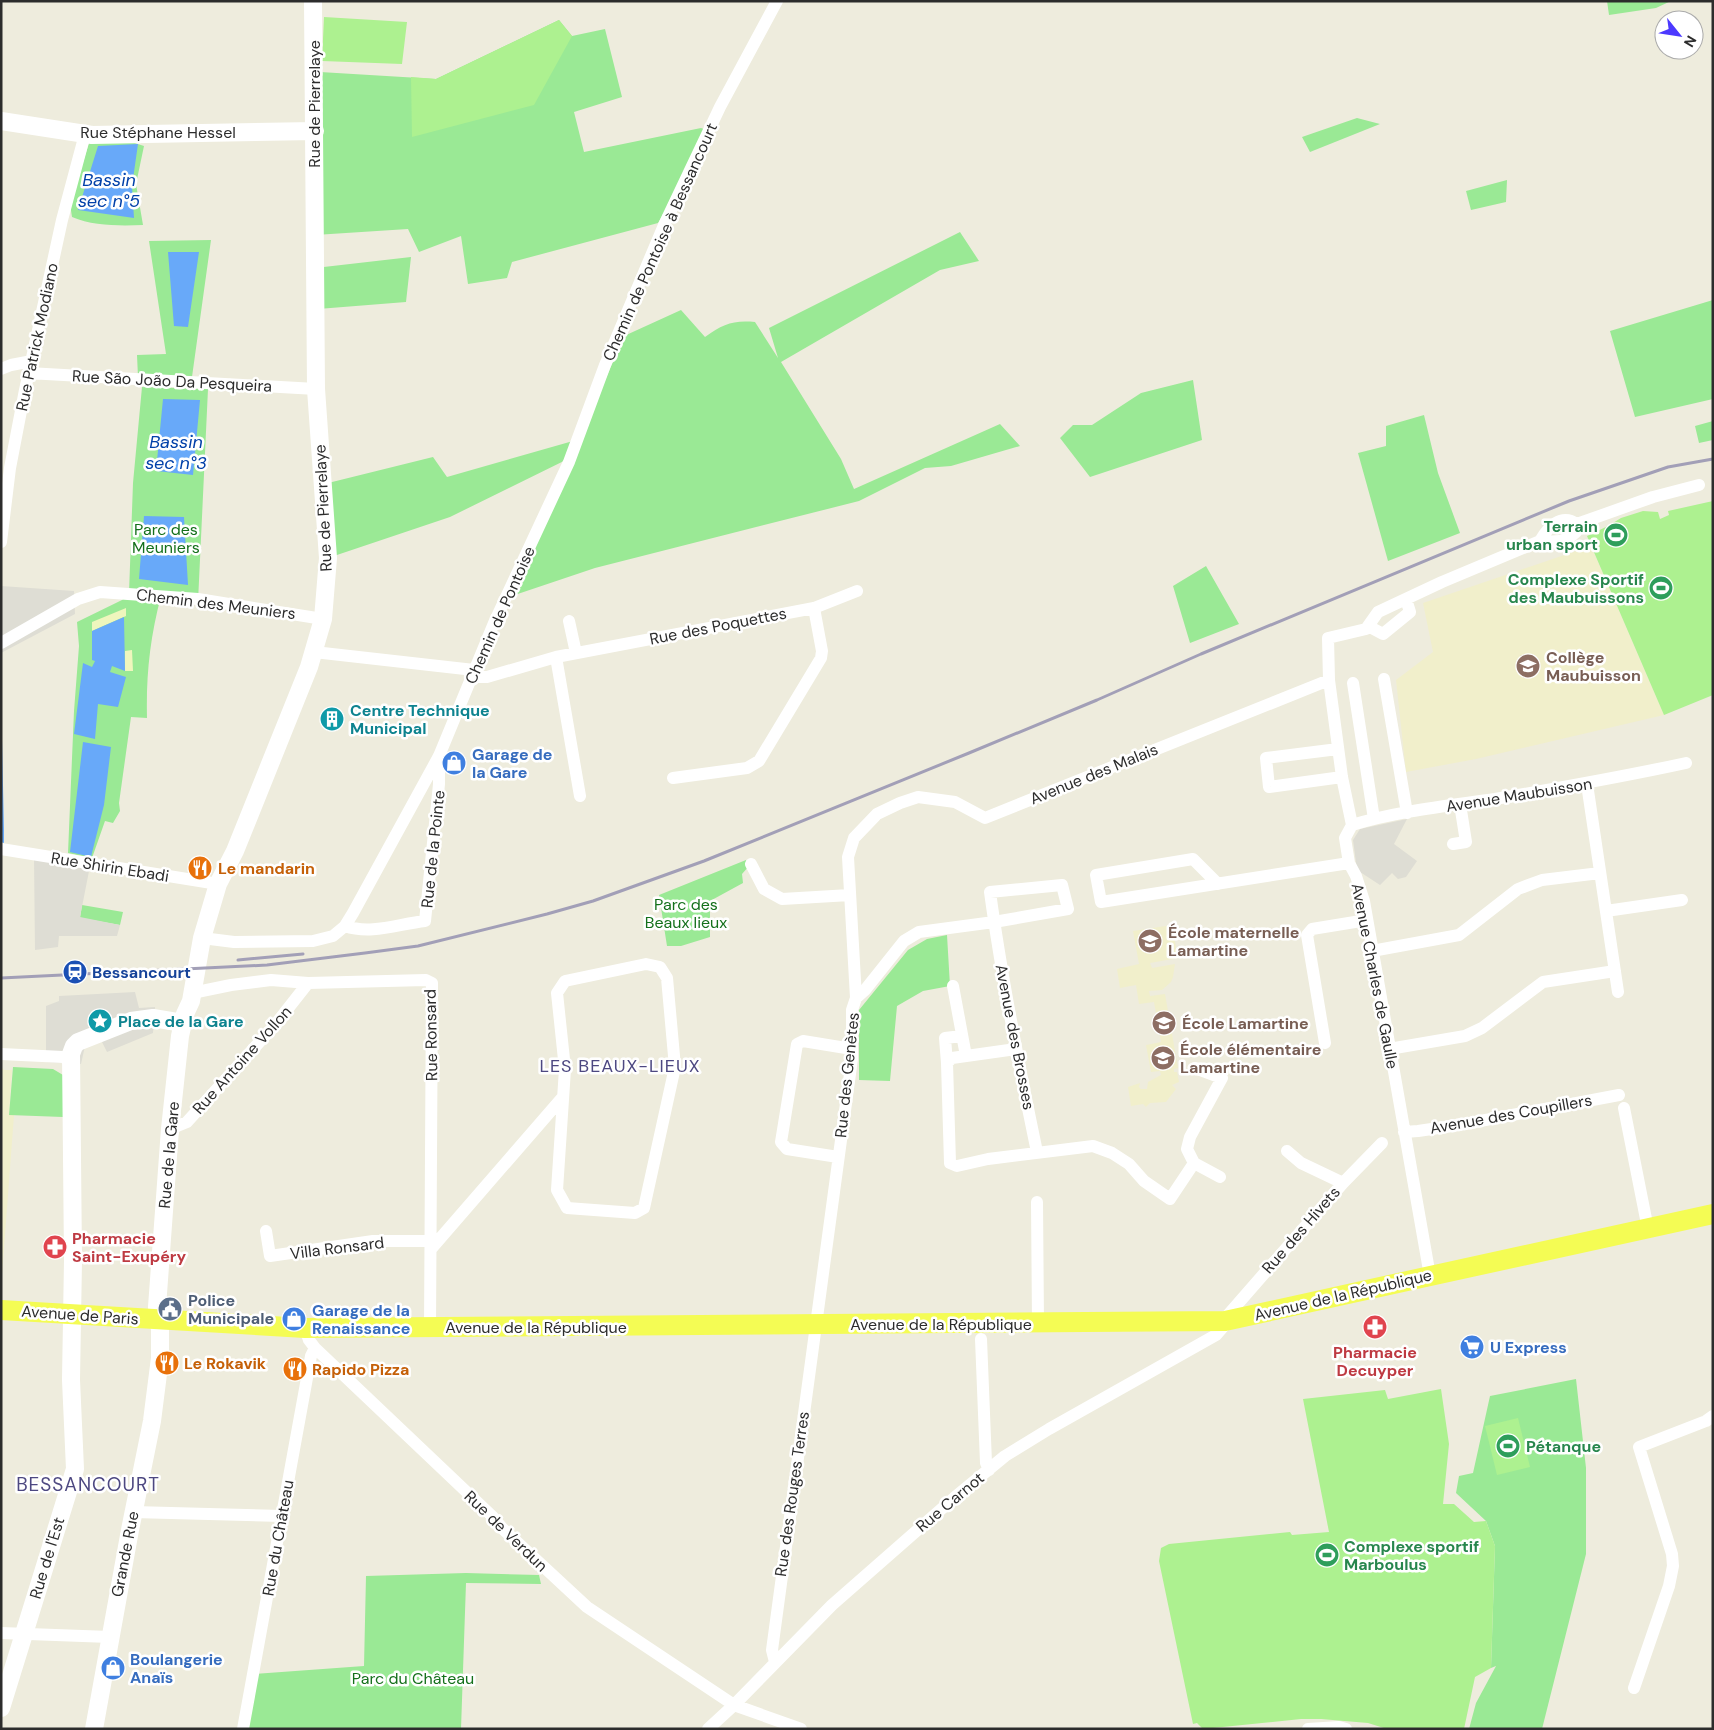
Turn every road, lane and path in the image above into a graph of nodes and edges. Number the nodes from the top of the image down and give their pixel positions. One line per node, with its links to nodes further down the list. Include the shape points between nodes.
1 (313, 1): 4 (main road, Rue de Pierrelaye)
2 (777, 1): 9 (street, Chemin de Pontoise à Bessancourt, via 720,107 664,225)
3 (1, 121): 5 (main road, Rue Stéphane Hessel)
4 (315, 131): 5 (main road, Rue Stéphane Hessel); 8 (main road, Rue de Pierrelaye)
5 (85, 134): 6 (street, Rue Patrick Modiano, via 62,220)
6 (30, 367): 7 (street, Rue São João Da Pesqueira, via 11,365); 8 (street, Rue São João Da Pesqueira); 13 (street, Rue Patrick Modiano, via 10,468)
7 (1, 369)
8 (316, 388): 17 (main road, Rue de Pierrelaye, via 328,558)
9 (568, 462): 24 (street, Chemin de Pontoise)
10 (1700, 485): 11 (street, via 1653,497)
11 (1577, 524): 12 (street, via 1576,532 1566,541); 12 (street, via 1566,519 1553,524)
12 (1540, 541): 15 (street)
13 (1, 542)
14 (857, 591): 16 (street, Rue des Poquettes)
15 (1406, 599): 19 (street, via 1378,612); 19 (street, via 1410,612 1383,634)
16 (814, 608): 22 (street, Rue des Poquettes); 32 (street, via 821,658 759,761 747,768)
17 (323, 619): 20 (street, Chemin des Meuniers, via 198,599 100,592 78,599); 21 (main road, Rue de Pierrelaye)
18 (569, 621): 22 (street)
19 (1368, 626): 26 (street, Avenue Charles de Gaulle, via 1328,638)
20 (1, 643)
21 (314, 652): 24 (street, Rue des Poquettes); 45 (main road, Rue de Pierrelaye, via 235,851)
22 (576, 653): 23 (street, Rue des Poquettes)
23 (556, 657): 24 (street, Rue des Poquettes, via 487,677); 34 (street)
24 (473, 674): 29 (street, Chemin de Pontoise)
25 (1384, 679): 36 (street)
26 (1329, 680): 28 (street, Avenue Charles de Gaulle); 39 (street, Avenue des Malais, via 985,818 955,802 918,797 877,814)
27 (1354, 683): 37 (street)
28 (1338, 749): 31 (street, Avenue Charles de Gaulle); 31 (street, via 1266,758 1269,787)
29 (439, 756): 52 (street, Chemin de Pontoise); 52 (street, Rue de la Pointe, via 425,921 369,930)
30 (1686, 763): 33 (street, Avenue Maubuisson)
31 (1342, 777): 38 (street, Avenue Charles de Gaulle)
32 (673, 778)
33 (1587, 784): 35 (street, Avenue Maubuisson); 44 (street)
34 (580, 796)
35 (1460, 804): 36 (street, Avenue Maubuisson); 40 (street, via 1466,842)
36 (1406, 813): 37 (street, Avenue Maubuisson)
37 (1374, 819): 38 (street, Avenue Maubuisson)
38 (1352, 825): 42 (street, Avenue Charles de Gaulle, via 1345,838)
39 (863, 827): 47 (street, Rue des Genètes, via 854,838 848,857)
40 (1453, 844)
41 (1, 849): 45 (street, Rue Shirin Ebadi)
42 (1349, 863): 46 (street); 50 (street, Avenue Charles de Gaulle, via 1362,892)
43 (751, 864): 47 (street, via 764,889 782,899)
44 (1600, 873): 49 (street); 54 (street, via 1542,880 1518,889 1459,935)
45 (218, 884): 53 (main road, Rue de Pierrelaye)
46 (1218, 884): 46 (street, via 1101,902 1096,875 1193,859)
47 (850, 895): 60 (street, Rue des Genètes)
48 (1682, 900): 49 (street)
49 (1606, 911): 55 (street)
50 (1367, 920): 54 (street, Avenue Charles de Gaulle); 63 (street, via 1312,929 1307,934)
51 (994, 922): 51 (street, Avenue des Brosses, via 990,892 1062,884 1068,909); 60 (street, Avenue des Brosses, via 919,932 904,941); 65 (street, Avenue des Brosses)
52 (345, 926): 53 (street, via 333,936 312,941 234,942)
53 (202, 938): 58 (main road, Rue de Pierrelaye)
54 (1372, 952): 66 (street, Avenue Charles de Gaulle)
55 (1616, 971): 59 (street); 66 (street, via 1543,982 1482,1028 1465,1036)
56 (308, 983): 58 (street, Rue Ronsard, via 271,980); 75 (street, Rue Antoine Vollon, via 275,1025 187,1122); 88 (street, Rue Ronsard, via 426,980 432,983)
57 (953, 986): 62 (street)
58 (192, 992): 61 (main road, Rue de la Gare)
59 (1618, 992)
60 (856, 998): 64 (street, Rue des Genètes, via 852,1010)
61 (183, 1023): 69 (main road, via 154,1018 131,1020 78,1042); 75 (main road, Rue de la Gare)
62 (962, 1036): 68 (street); 70 (street, via 945,1038)
63 (1325, 1043)
64 (852, 1049): 80 (street, Rue des Genètes); 80 (street, via 803,1041 797,1044 781,1142 787,1149)
65 (1016, 1049): 68 (street); 78 (street, Avenue des Brosses)
66 (1389, 1049): 76 (street, Avenue Charles de Gaulle)
67 (1, 1054): 69 (street, via 64,1057)
68 (966, 1056): 70 (street, via 952,1058)
69 (71, 1062): 91 (main road, Rue de l'Est)
70 (947, 1063): 78 (street, via 950,1163 957,1166)
71 (1195, 1068): 81 (street, via 1222,1078 1190,1137 1187,1149)
72 (1619, 1095): 76 (street, Avenue des Coupillers)
73 (562, 1098): 73 (street, via 557,1190 567,1208 636,1213 644,1208 675,1067 667,978 660,967 646,964 565,981 557,993 565,1069); 88 (street)
74 (1624, 1108): 86 (street)
75 (170, 1129): 92 (main road, Rue de la Gare)
76 (1404, 1132): 89 (street, Avenue Charles de Gaulle)
77 (1382, 1144): 83 (street, Rue des Hivets)
78 (1037, 1152): 81 (street, via 1093,1146 1130,1164 1144,1181 1170,1199)
79 (1287, 1152): 83 (street, via 1301,1163)
80 (838, 1157): 94 (street, Rue des Genètes)
81 (1194, 1163): 82 (street)
82 (1220, 1177)
83 (1343, 1183): 97 (street, Rue des Hivets)
84 (1037, 1202): 93 (street)
85 (1713, 1214): 86 (main road, Avenue de la République)
86 (1648, 1229): 89 (main road, Avenue de la République)
87 (266, 1231): 88 (street, Villa Ronsard, via 270,1256 373,1241)
88 (431, 1245): 96 (street, Rue Ronsard)
89 (1430, 1276): 97 (main road, Avenue de la République)
90 (1, 1310): 91 (main road, Avenue de Paris)
91 (72, 1314): 92 (main road, Avenue de Paris); 105 (main road, Rue de l'Est, via 70,1380 75,1469)
92 (158, 1320): 95 (main road, Avenue de la République); 102 (main road, Grande Rue, via 160,1358 152,1421)
93 (1038, 1323): 94 (main road, Avenue de la République); 97 (main road, Avenue de la République)
94 (815, 1325): 96 (main road, Avenue de la République); 107 (street, Rue des Rouges Terres, via 772,1650)
95 (305, 1328): 96 (main road, Avenue de la République); 99 (street, Rue de Verdun, via 308,1340)
96 (430, 1328)
97 (1213, 1328): 101 (street, Rue Carnot, via 1006,1456)
98 (981, 1339): 101 (street, via 986,1463)
99 (315, 1348): 103 (street, Rue du Château); 109 (street, Rue de Verdun, via 587,1607)
100 (1713, 1416): 108 (street, via 1639,1446 1673,1566 1670,1586)
101 (989, 1470): 107 (street, Rue Carnot, via 832,1605)
102 (133, 1512): 103 (street); 106 (main road, Grande Rue)
103 (282, 1516): 112 (street, Rue du Château)
104 (1, 1633): 105 (street)
105 (20, 1634): 106 (street); 110 (main road, Rue de l'Est)
106 (110, 1637): 111 (main road, Grande Rue)
107 (775, 1662): 109 (street, Rue Carnot)
108 (1634, 1688)
109 (734, 1705): 113 (street, Rue Carnot); 114 (street, Rue de Verdun)
110 (1, 1708)
111 (94, 1729)
112 (243, 1729)
113 (708, 1729)
114 (801, 1729)
115 (1308, 1729): 116 (street)
116 (1346, 1729)

